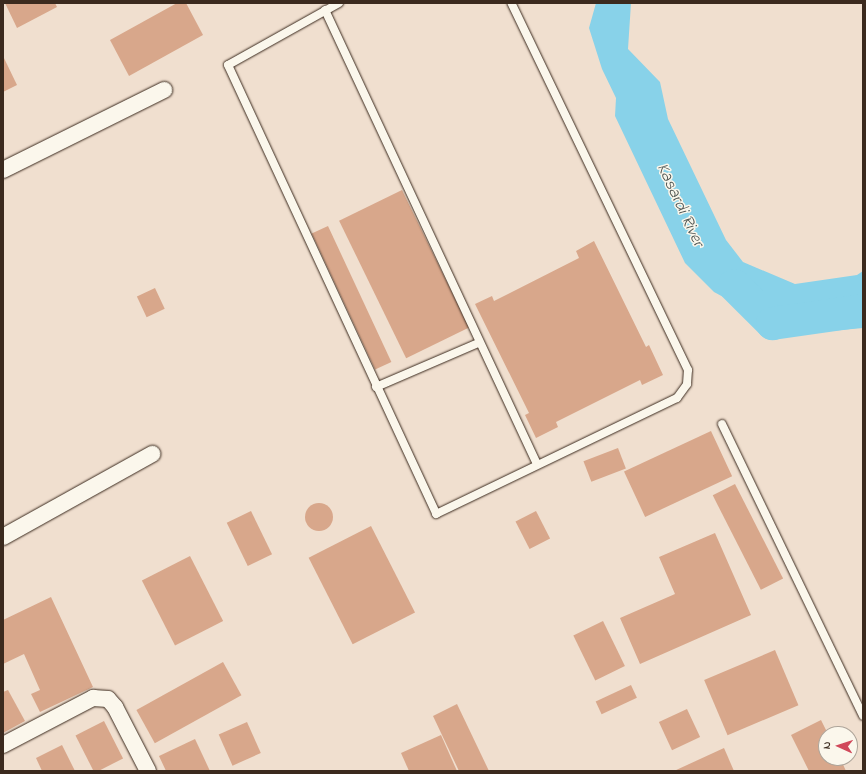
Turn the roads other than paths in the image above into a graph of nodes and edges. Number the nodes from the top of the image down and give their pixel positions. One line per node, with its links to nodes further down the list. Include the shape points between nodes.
1 (339, 3): 3 (lane)
2 (511, 3): 10 (lane, via 688,370 687,384 677,398)
3 (325, 10): 6 (lane); 7 (lane, via 228,66)
4 (164, 90): 5 (street)
5 (3, 170)
6 (478, 343): 7 (lane); 10 (lane)
7 (376, 387): 10 (lane, via 436,514)
8 (722, 424): 12 (lane)
9 (152, 454): 11 (street)
10 (536, 464)
11 (3, 536)
12 (863, 716)
13 (3, 746): 14 (street, via 93,698 108,700 115,707)
14 (148, 771)

